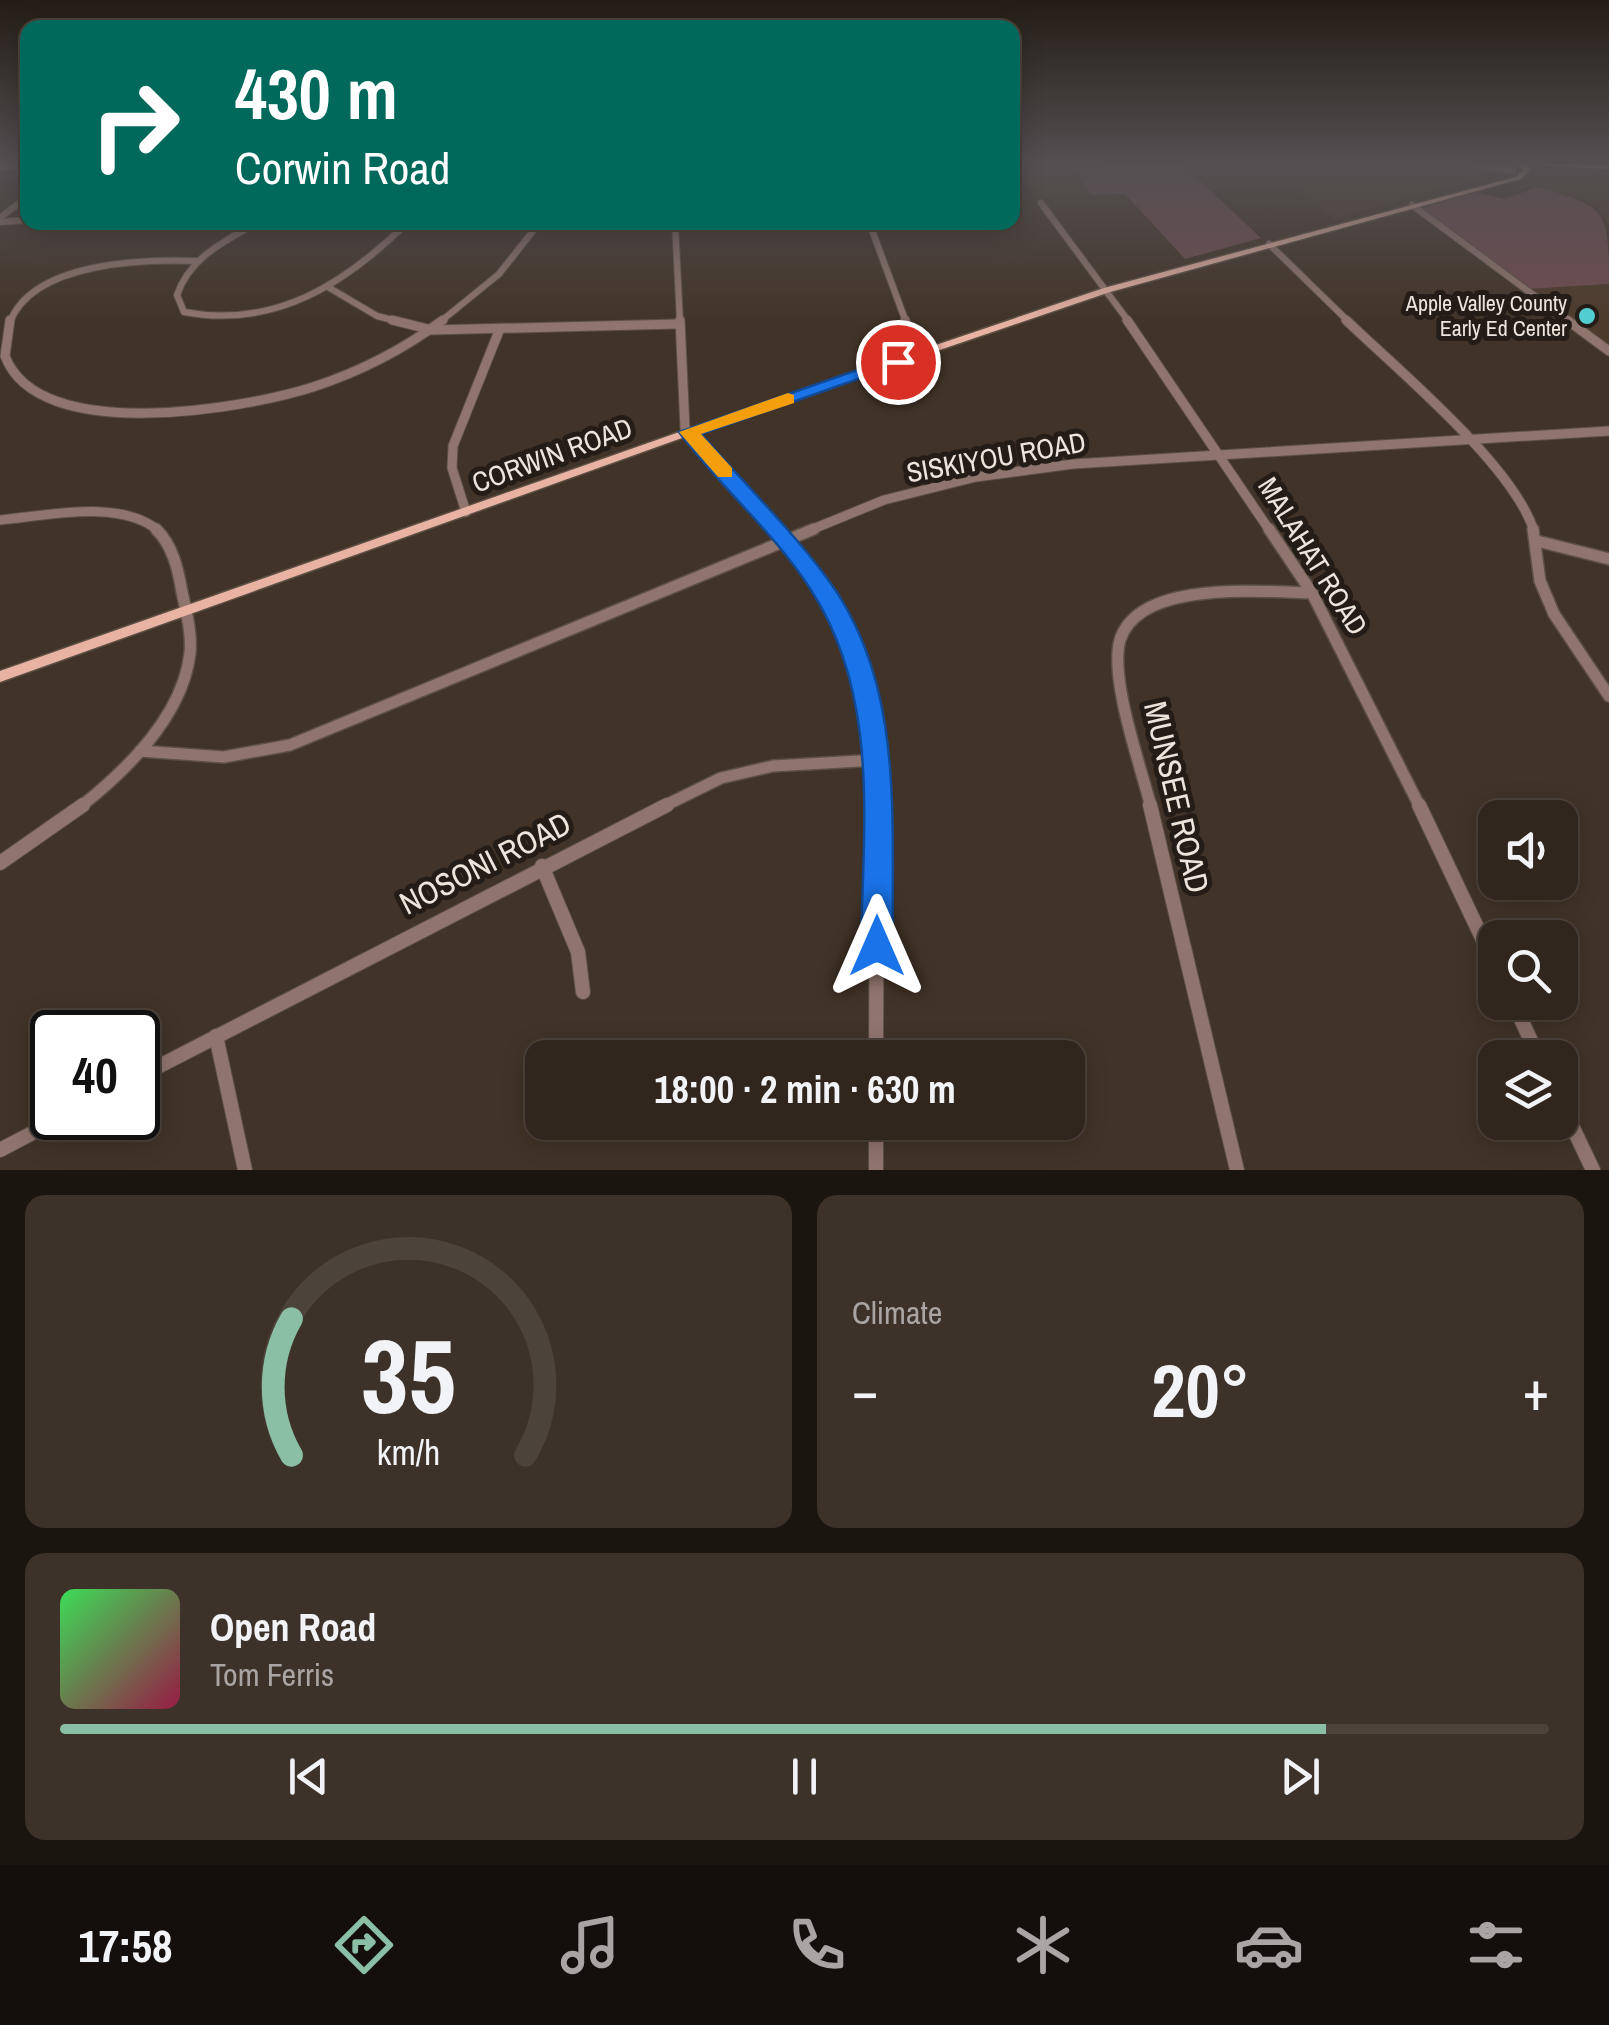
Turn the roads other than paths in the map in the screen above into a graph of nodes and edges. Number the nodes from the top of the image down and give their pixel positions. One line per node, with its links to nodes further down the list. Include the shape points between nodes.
1 (1051, 218): 12 (street, MALAHAT ROAD)
2 (1366, 218): 9 (main road, CORWIN ROAD)
3 (1429, 218): 17 (street)
4 (245, 230): 10 (street)
5 (401, 230): 11 (street, via 373,260)
6 (534, 230): 14 (street, via 501,274)
7 (675, 230): 13 (street)
8 (871, 230): 18 (street)
9 (1270, 244): 12 (main road, CORWIN ROAD); 21 (street)
10 (197, 261): 11 (street, via 177,296 184,312 199,317 265,314); 16 (street, via 130,261 71,275 28,298)
11 (328, 287): 14 (street, via 377,316)
12 (1107, 290): 18 (main road, CORWIN ROAD); 22 (street, MALAHAT ROAD)
13 (677, 324): 15 (street); 20 (street, via 682,419)
14 (432, 330): 15 (street); 16 (street, via 378,362 298,392 163,413 87,408 38,392 13,373)
15 (499, 331): 23 (street, via 453,446 452,468)
16 (2, 333)
17 (1608, 350)
18 (918, 355): 20 (main road, CORWIN ROAD)
19 (1609, 431): 21 (street, SISKIYOU ROAD)
20 (689, 432): 23 (main road, CORWIN ROAD); 25 (street)
21 (1470, 439): 22 (street, SISKIYOU ROAD); 26 (street, via 1506,478)
22 (1219, 454): 25 (street, SISKIYOU ROAD, via 976,477 884,500); 28 (street, MALAHAT ROAD)
23 (466, 512): 29 (main road, CORWIN ROAD)
24 (0, 520): 29 (street, via 116,515 149,523 178,565)
25 (784, 539): 32 (street, SISKIYOU ROAD, via 290,746 224,758); 33 (street, via 820,584 856,653)
26 (1537, 541): 27 (street); 31 (street, via 1540,581 1554,614)
27 (1609, 559)
28 (1312, 593): 36 (street, MALAHAT ROAD); 47 (street, MUNSEE ROAD, via 1162,600 1136,614 1121,638 1120,677)
29 (186, 612): 30 (main road, CORWIN ROAD); 32 (street, via 190,656 182,686)
30 (0, 677)
31 (1609, 696)
32 (140, 751): 34 (street, via 94,797)
33 (877, 760): 35 (street, NOSONI ROAD, via 773,766 721,778); 39 (street)
34 (0, 863)
35 (542, 866): 37 (street, via 578,952); 38 (street, NOSONI ROAD)
36 (1478, 928)
37 (583, 992)
38 (216, 1036): 40 (street, NOSONI ROAD); 45 (street)
39 (876, 1040)
40 (160, 1065)
41 (30, 1134): 44 (street)
42 (1578, 1139): 48 (street)
43 (876, 1140): 46 (street)
44 (0, 1150)
45 (244, 1170)
46 (876, 1170)
47 (1237, 1170)
48 (1593, 1170)

